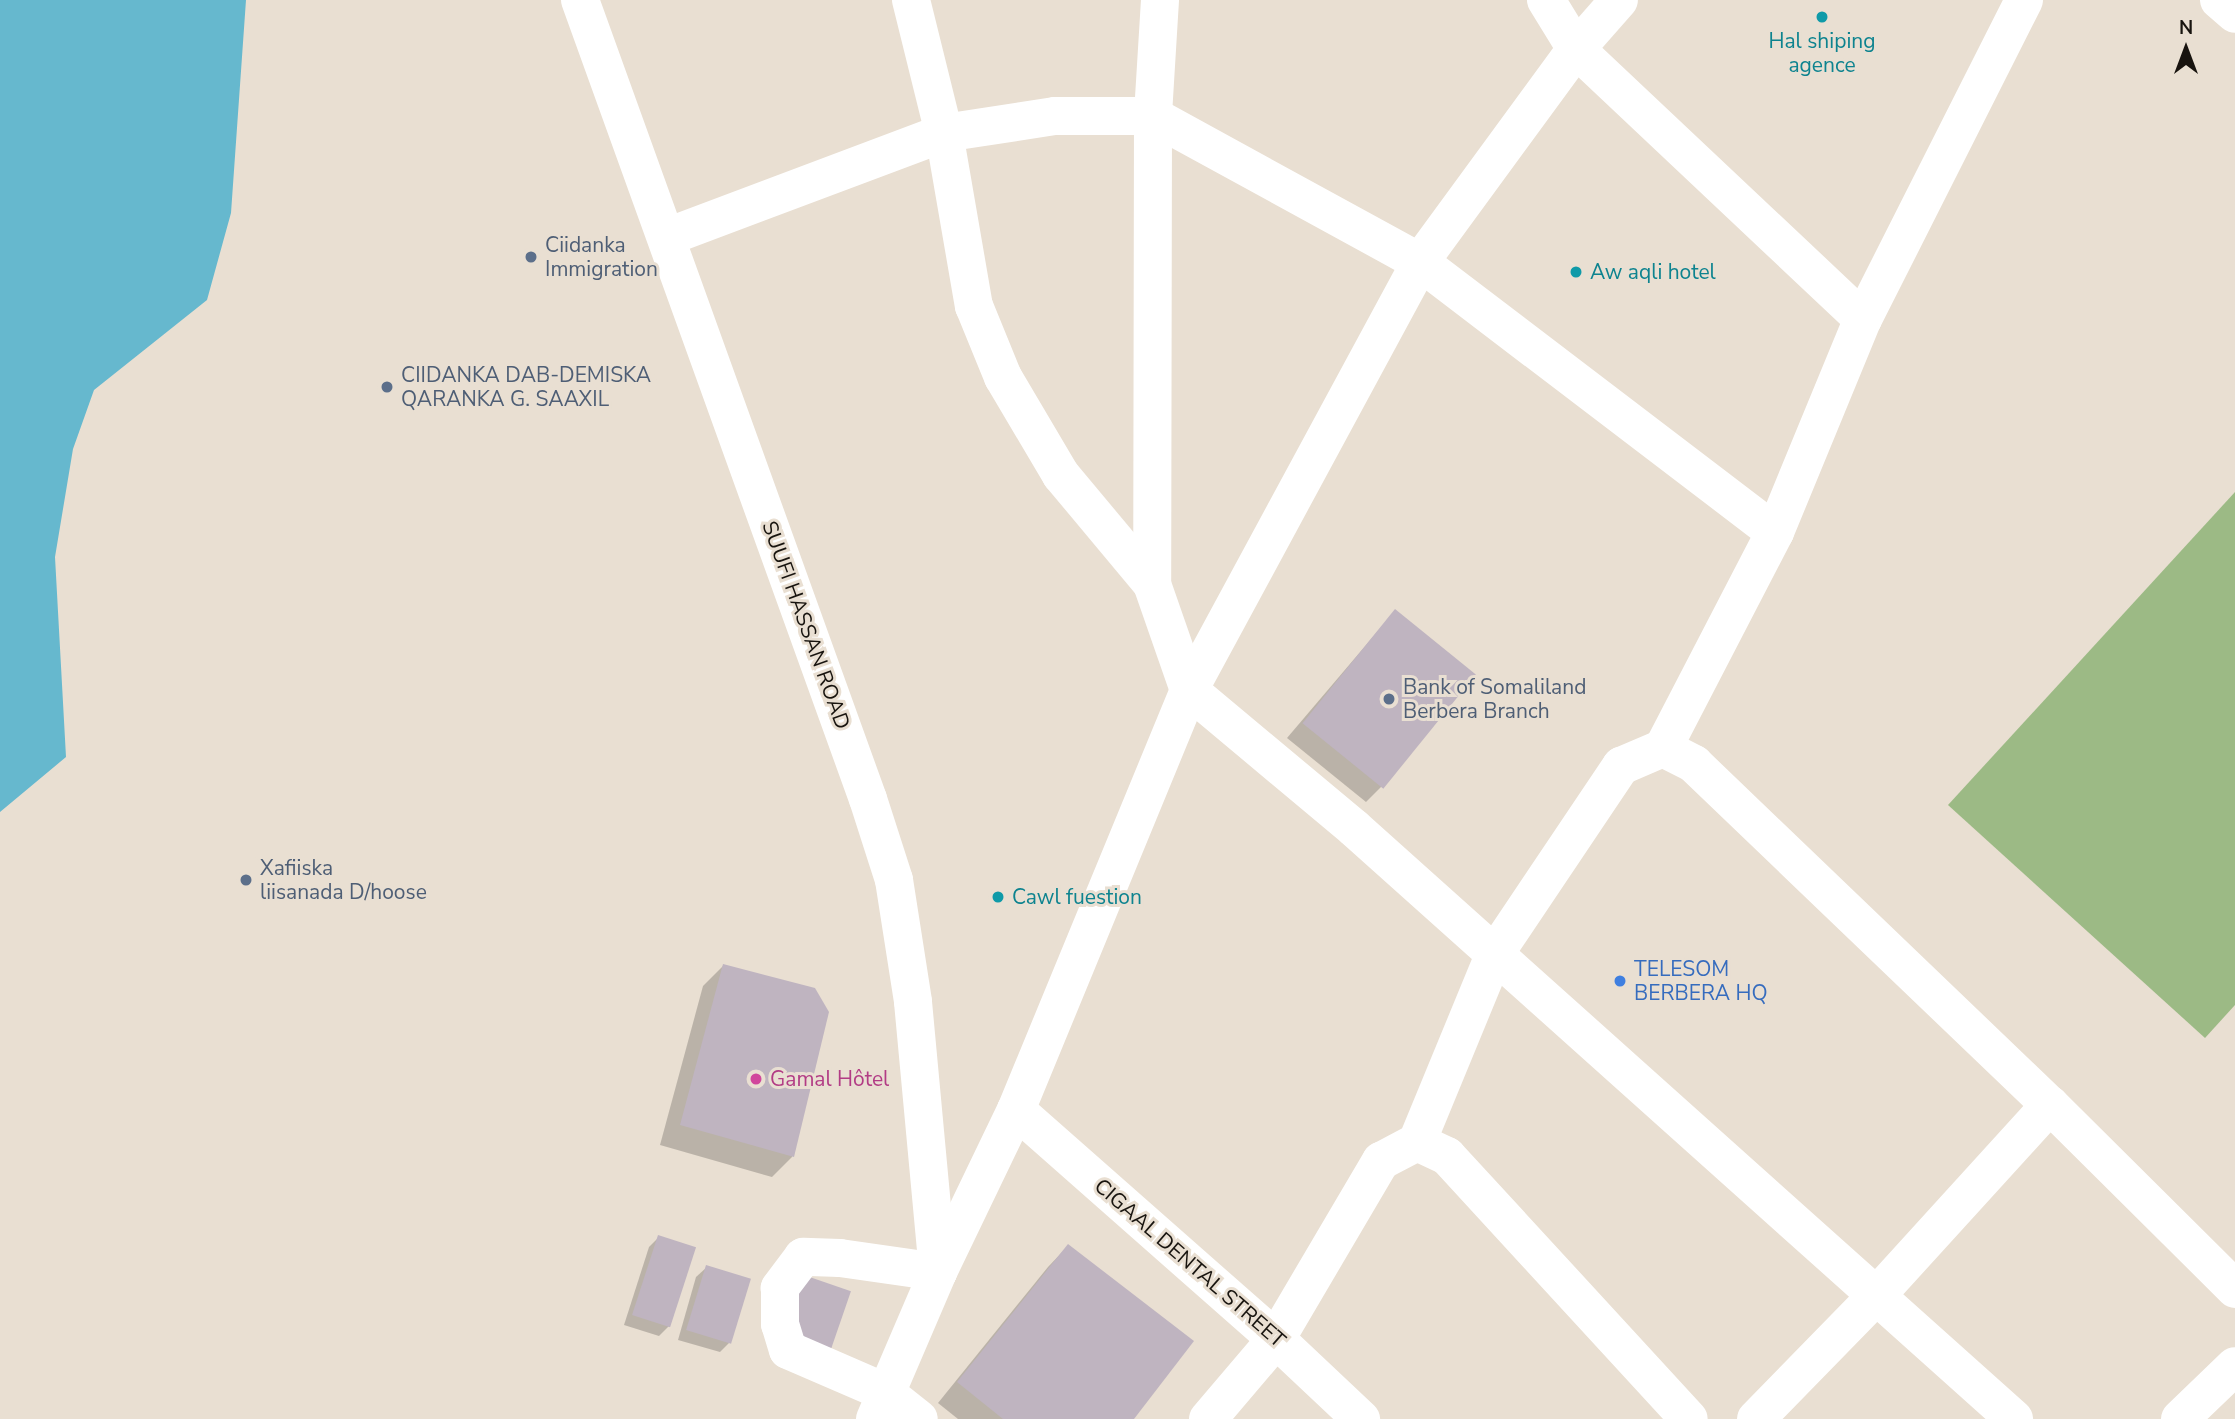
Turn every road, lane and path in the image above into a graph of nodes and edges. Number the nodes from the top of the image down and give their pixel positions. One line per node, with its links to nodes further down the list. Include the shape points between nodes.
1 (580, 0): 12 (street, SUUFI HASSAN ROAD)
2 (911, 0): 11 (street)
3 (1160, 0): 10 (street)
4 (1546, 0): 9 (street)
5 (1619, 0): 9 (street)
6 (2024, 0): 14 (street)
7 (2219, 0): 8 (street)
8 (2235, 14)
9 (1576, 49): 13 (street); 14 (street)
10 (1153, 116): 11 (street, via 1055,116); 13 (street); 16 (street)
11 (944, 133): 12 (street); 16 (street, via 974,306 1003,377 1060,475)
12 (667, 237): 23 (street, SUUFI HASSAN ROAD, via 894,880 913,1002)
13 (1420, 262): 15 (street); 17 (street)
14 (1863, 319): 15 (street)
15 (1774, 532): 18 (street)
16 (1152, 584): 17 (street)
17 (1189, 690): 19 (street, via 1354,828); 21 (street)
18 (1663, 748): 19 (street, via 1621,766); 20 (street, via 1694,764)
19 (1494, 955): 22 (street); 25 (street)
20 (2050, 1105): 24 (street); 25 (street)
21 (1016, 1110): 23 (street); 26 (street, CIGAAL DENTAL STREET)
22 (1417, 1142): 26 (street, via 1381,1161); 32 (street, via 1447,1156)
23 (938, 1272): 28 (street); 28 (street, via 803,1257 780,1288 780,1324 788,1350)
24 (2235, 1289)
25 (1877, 1295): 33 (street); 34 (street)
26 (1276, 1339): 30 (street); 31 (street, CIGAAL DENTAL STREET)
27 (2235, 1366): 35 (street)
28 (880, 1405): 29 (street)
29 (919, 1419)
30 (1208, 1419)
31 (1360, 1419)
32 (1689, 1419)
33 (1756, 1419)
34 (2014, 1419)
35 (2180, 1419)

